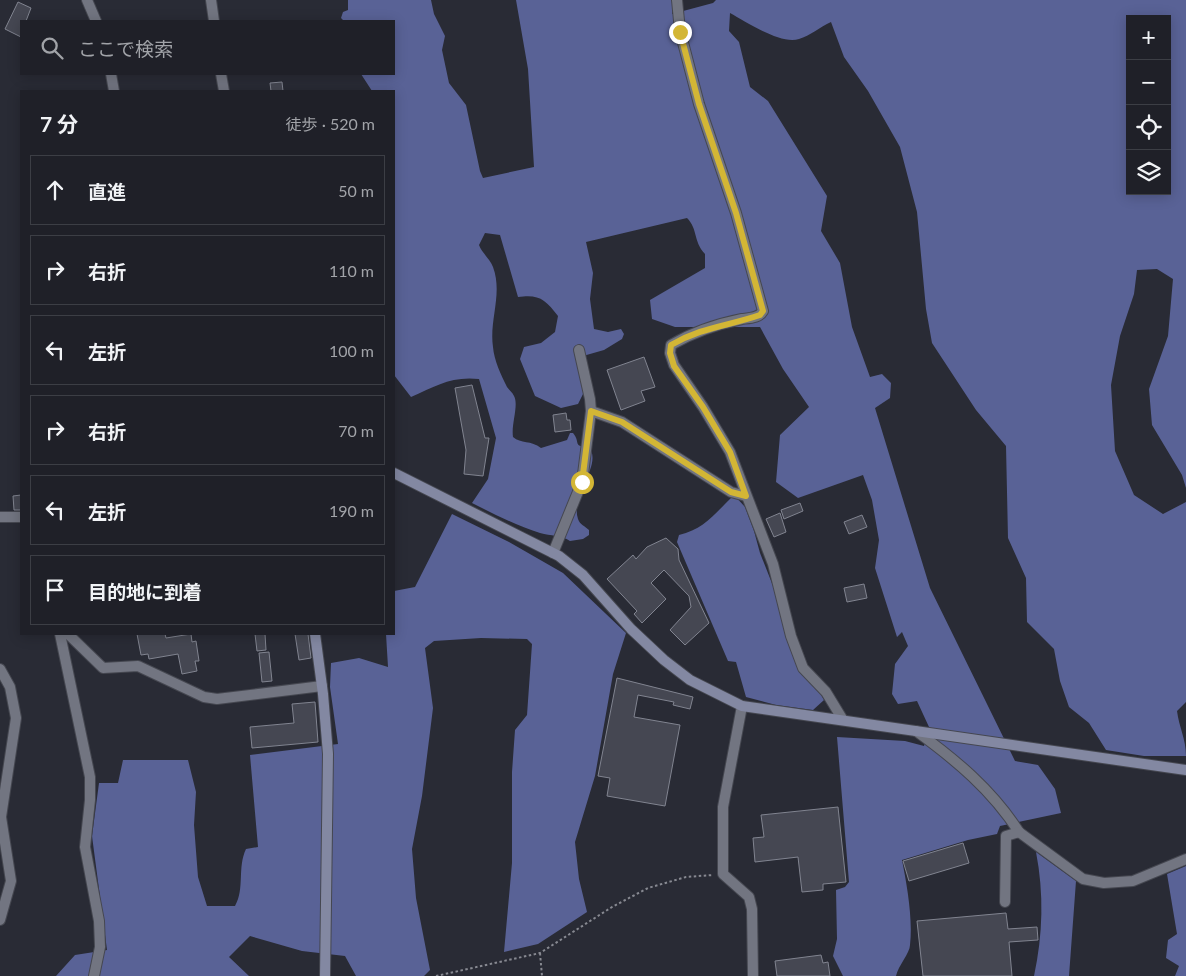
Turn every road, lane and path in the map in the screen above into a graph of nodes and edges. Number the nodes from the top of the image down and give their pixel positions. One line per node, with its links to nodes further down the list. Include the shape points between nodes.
1 (87, 0): 4 (street)
2 (211, 0): 5 (street)
3 (677, 0): 13 (street, via 680,32 699,104 736,213 763,311 754,317 689,335 671,345 670,353 674,366 730,452)
4 (96, 20)
5 (214, 20)
6 (111, 75): 8 (street)
7 (221, 75): 9 (street)
8 (114, 90)
9 (224, 90)
10 (579, 350): 11 (street)
11 (591, 411): 13 (street, via 622,422 731,492); 16 (street, via 582,482)
12 (395, 474): 16 (street)
13 (746, 496): 23 (street, via 773,564 786,619 803,668 826,692)
14 (0, 517): 15 (street)
15 (20, 517)
16 (553, 553): 22 (street, via 583,575 631,629 664,660 690,680)
17 (60, 635): 33 (street, via 90,777 84,847 99,921 100,947)
18 (69, 635): 21 (street, via 103,668 138,666 204,697 217,699)
19 (314, 635): 21 (street)
20 (0, 669): 27 (street, via 10,687 16,718 1,817)
21 (322, 686): 34 (street, via 328,754)
22 (742, 706): 23 (street); 29 (street, via 723,807)
23 (843, 720): 24 (street)
24 (916, 731): 25 (street); 26 (street, via 979,782 1004,809)
25 (1186, 770)
26 (1019, 832): 28 (street, via 1083,879 1104,883 1133,881); 30 (street, via 1006,836)
27 (3, 846): 31 (street, via 11,881)
28 (1186, 859)
29 (723, 874): 32 (path, via 686,878 648,888); 37 (street, via 749,897)
30 (1006, 902)
31 (0, 920)
32 (540, 953): 35 (path); 36 (path)
33 (94, 976)
34 (325, 976)
35 (436, 976)
36 (542, 976)
37 (753, 976)

